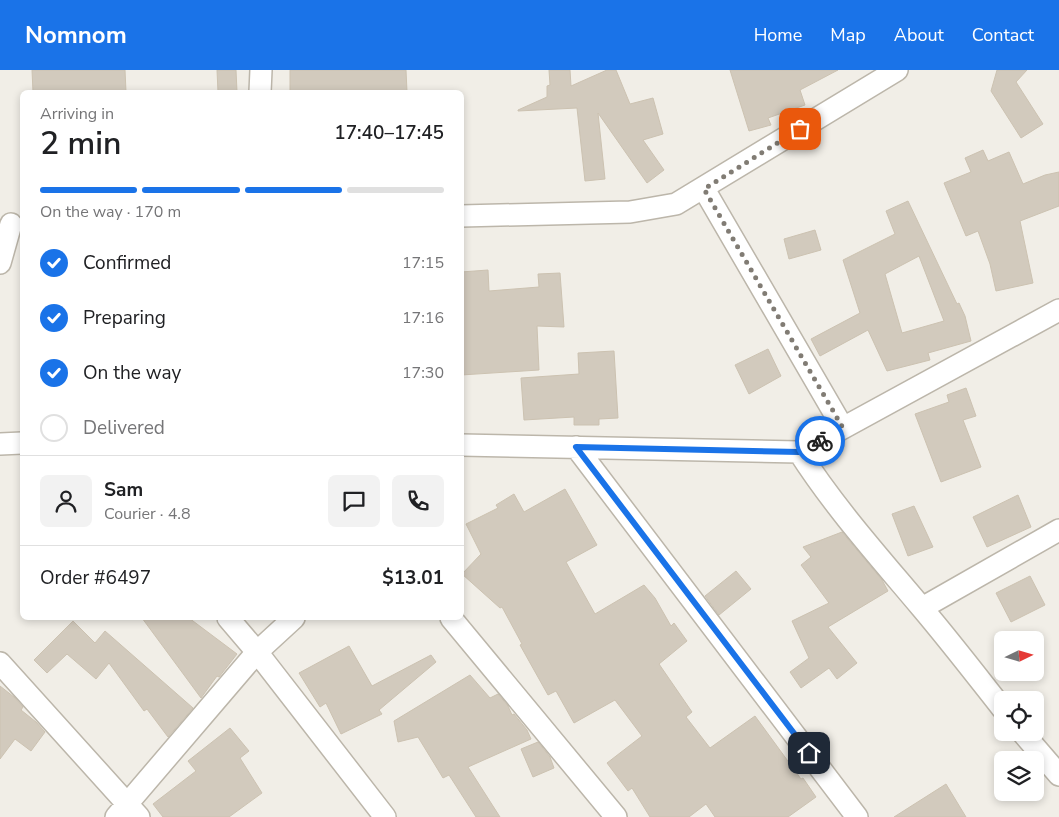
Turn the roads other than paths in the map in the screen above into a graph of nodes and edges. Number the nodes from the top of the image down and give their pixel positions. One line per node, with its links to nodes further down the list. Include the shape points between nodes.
1 (261, 70): 3 (street)
2 (897, 70): 4 (street)
3 (260, 90)
4 (704, 189): 5 (street, via 676,204 630,212); 9 (street)
5 (464, 216)
6 (11, 224): 7 (street)
7 (0, 263)
8 (1059, 310): 9 (street)
9 (843, 428): 14 (street)
10 (20, 443): 11 (street)
11 (0, 444)
12 (469, 446): 13 (street)
13 (576, 447): 14 (street); 26 (street)
14 (799, 452): 16 (street, via 860,536)
15 (1059, 530): 16 (street)
16 (922, 608): 22 (street)
17 (230, 620): 20 (street)
18 (292, 620): 20 (street)
19 (453, 620): 28 (street)
20 (257, 652): 25 (street); 27 (street)
21 (0, 663): 25 (street)
22 (994, 698)
23 (1030, 741): 24 (street)
24 (1059, 775)
25 (128, 813)
26 (855, 816)
27 (385, 817)
28 (616, 817)

